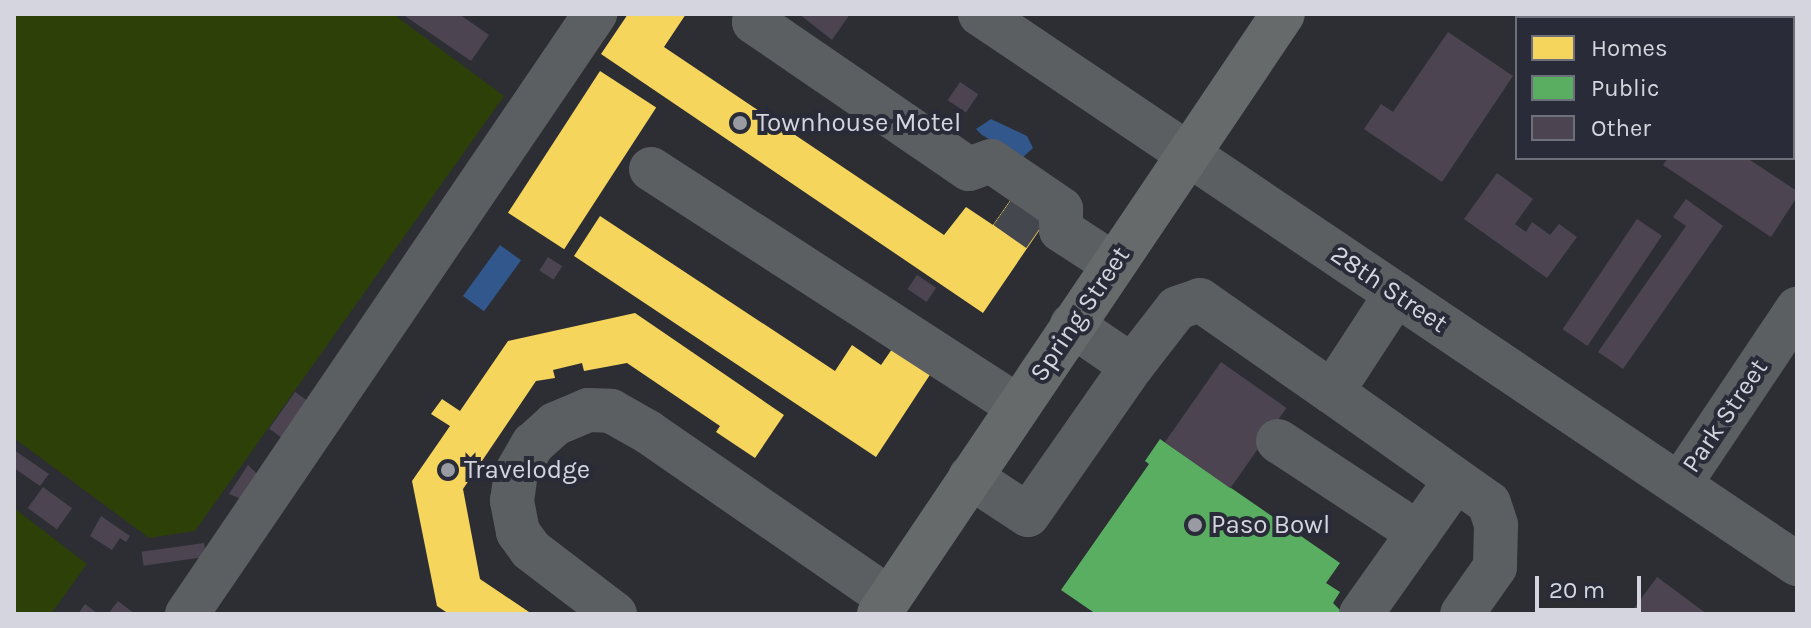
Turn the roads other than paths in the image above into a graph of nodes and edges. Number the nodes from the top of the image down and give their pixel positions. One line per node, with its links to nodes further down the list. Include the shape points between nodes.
1 (595, 14): 23 (street)
2 (980, 14): 5 (street, 28th Street)
3 (1283, 14): 5 (main road, Spring Street)
4 (757, 18): 7 (street)
5 (1188, 154): 9 (main road, Spring Street); 10 (street, 28th Street)
6 (651, 169): 15 (street)
7 (969, 169): 8 (street, via 972,183); 8 (street, via 991,161 1061,209)
8 (1035, 222): 9 (street)
9 (1113, 264): 12 (main road, Spring Street)
10 (1396, 294): 14 (street); 19 (street, 28th Street)
11 (1797, 309): 19 (street, Park Street)
12 (1072, 325): 13 (street); 15 (main road, Spring Street)
13 (1132, 366): 14 (street, via 1177,308 1200,300); 17 (street, via 1028,515)
14 (1332, 392): 18 (street)
15 (1018, 406): 17 (main road, Spring Street)
16 (1278, 441): 20 (street)
17 (970, 477): 22 (main road, Spring Street)
18 (1456, 480): 20 (street); 26 (street, via 1489,503 1496,525 1495,567)
19 (1680, 484): 21 (street, 28th Street)
20 (1418, 533): 25 (street)
21 (1797, 564)
22 (884, 606): 24 (street, via 648,432 611,411 588,410 555,424 533,444 516,473 512,501 518,532 531,550)
23 (187, 614)
24 (615, 614)
25 (1361, 614)
26 (1462, 614)

